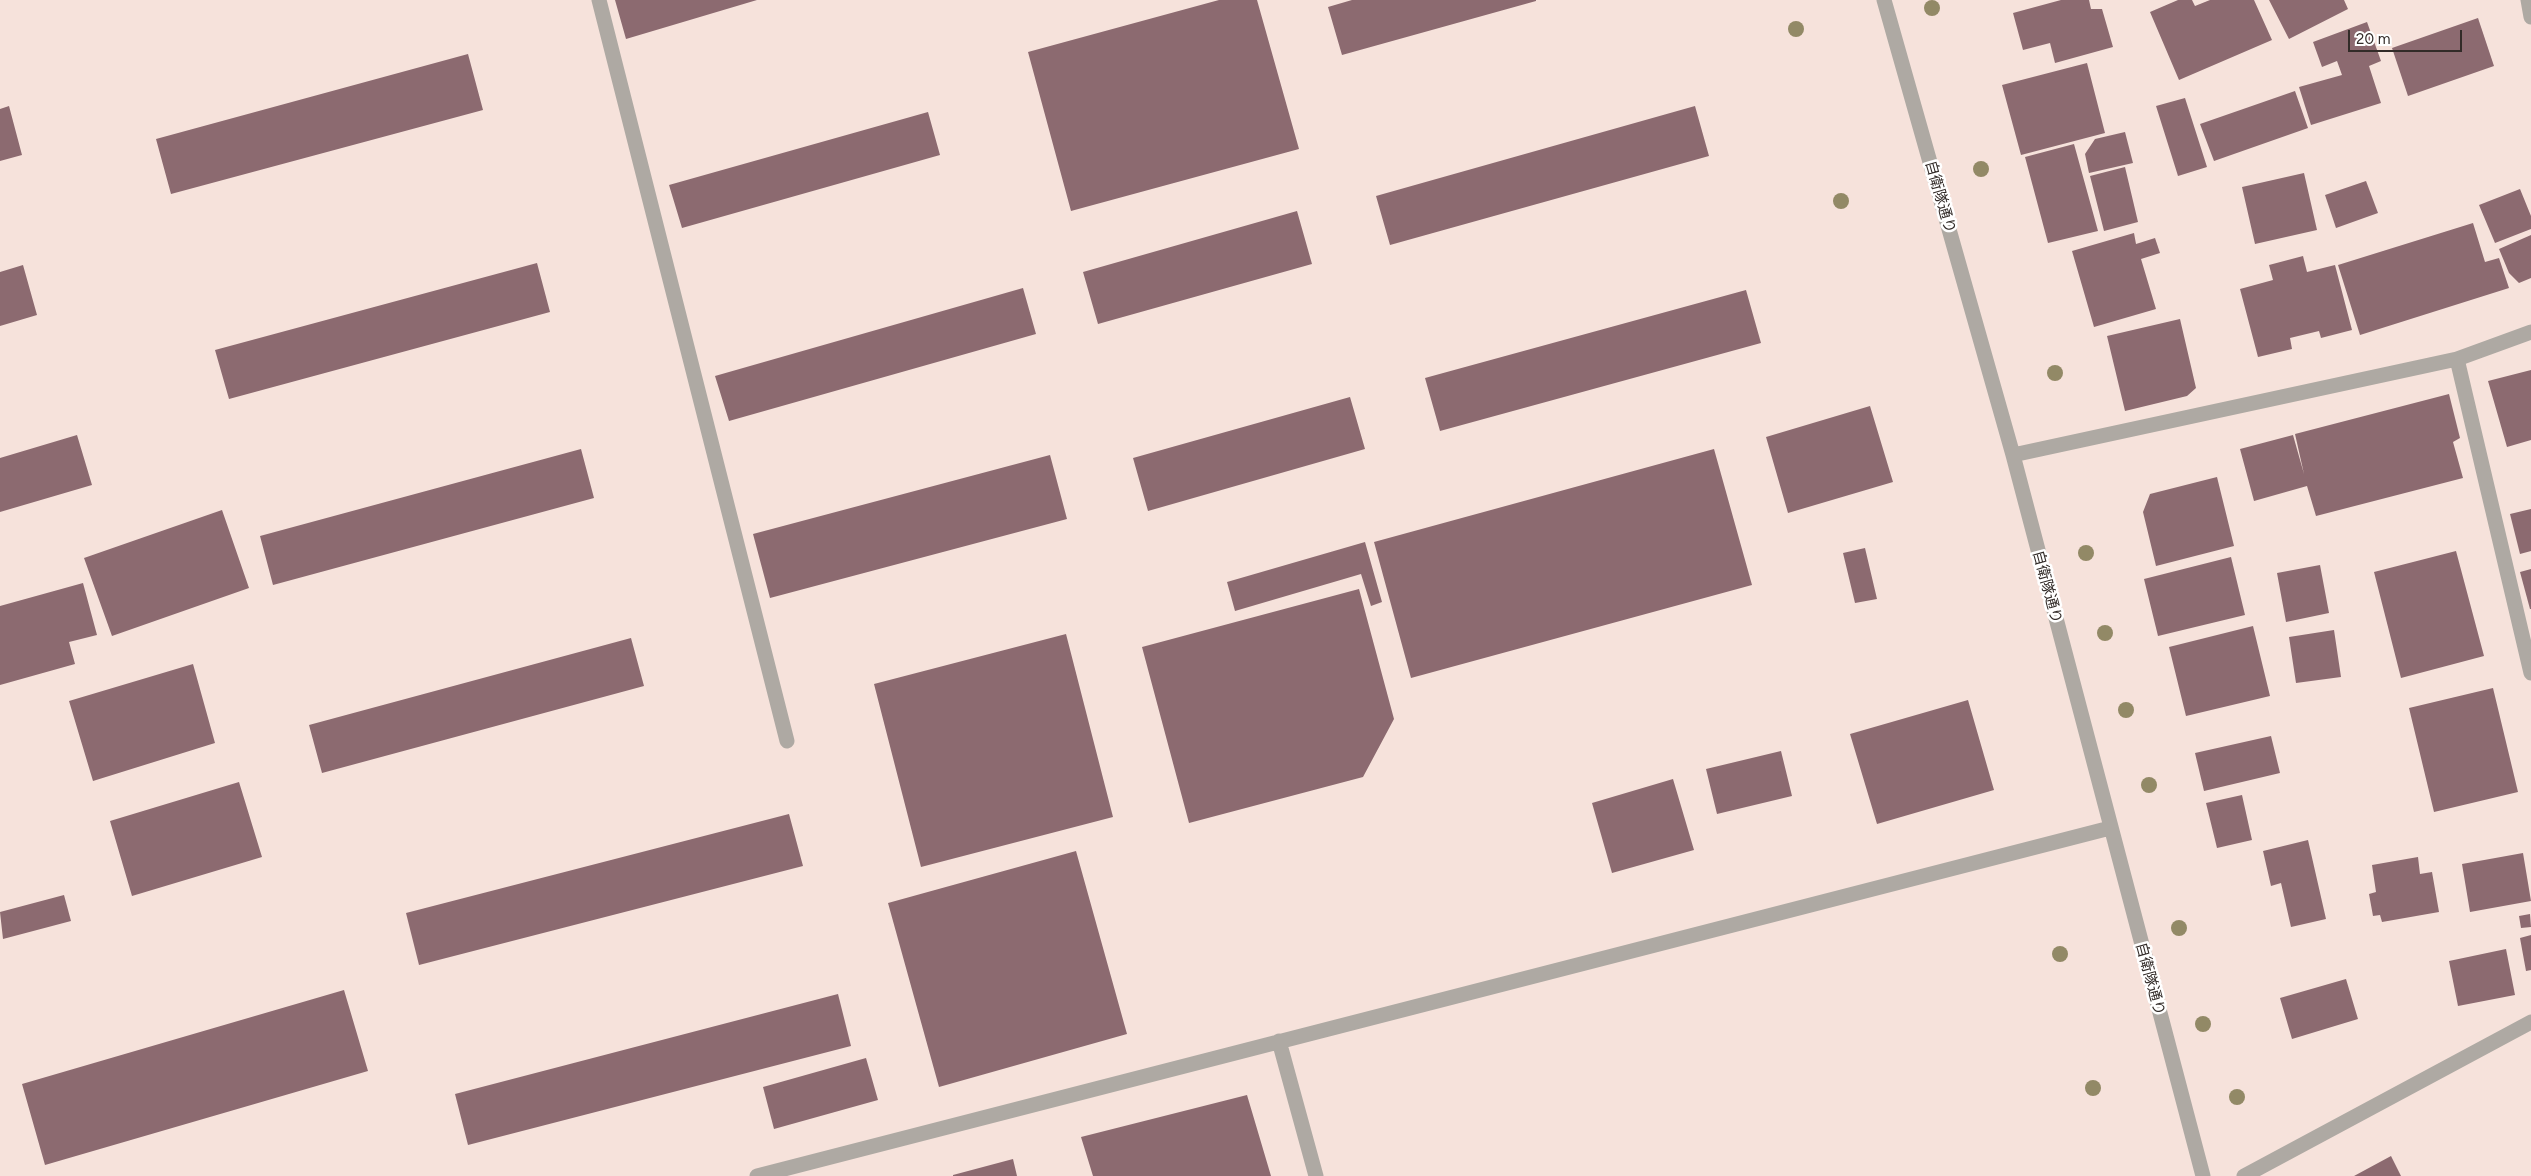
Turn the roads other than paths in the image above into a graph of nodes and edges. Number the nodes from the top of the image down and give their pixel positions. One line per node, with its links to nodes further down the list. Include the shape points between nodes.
1 (599, 0): 9 (street)
2 (1884, 0): 7 (street, 自衛隊通り)
3 (2528, 0): 4 (street)
4 (2531, 17)
5 (2531, 332): 6 (street)
6 (2457, 358): 7 (street); 8 (street)
7 (2013, 455): 10 (street, 自衛隊通り)
8 (2531, 673)
9 (787, 741)
10 (2110, 828): 12 (street); 15 (street, 自衛隊通り)
11 (2531, 1022): 16 (street)
12 (1279, 1041): 13 (street); 14 (street)
13 (757, 1176)
14 (1316, 1176)
15 (2203, 1176)
16 (2244, 1176)

